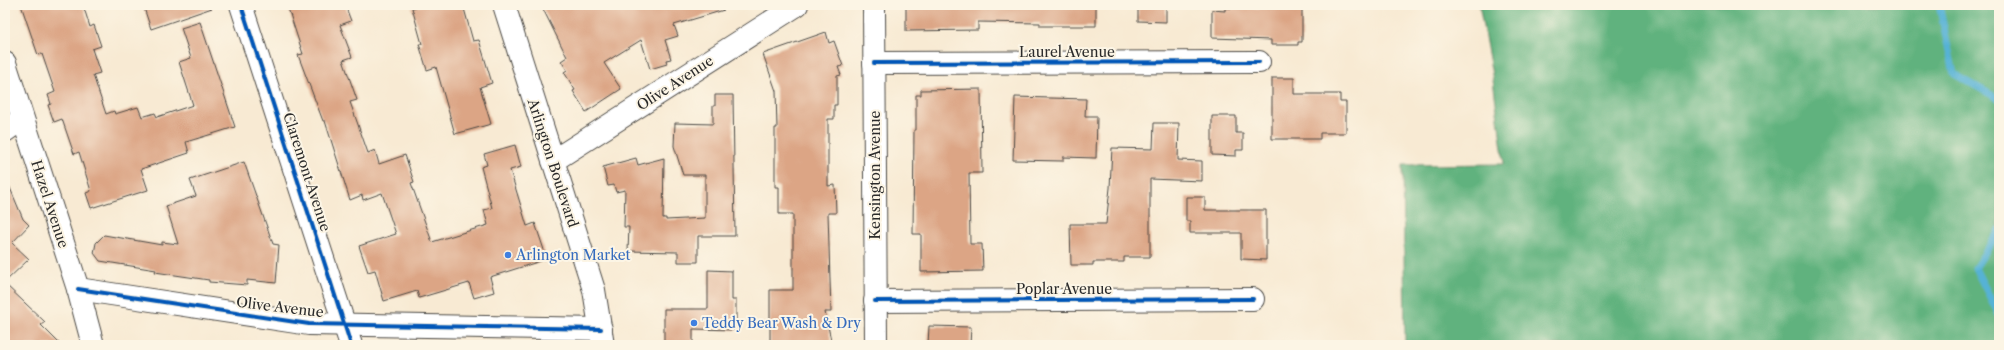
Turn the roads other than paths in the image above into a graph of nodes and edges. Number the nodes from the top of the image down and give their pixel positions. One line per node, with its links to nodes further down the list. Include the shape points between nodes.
1 (241, 5): 13 (street, Claremont Avenue)
2 (504, 5): 9 (street, Arlington Boulevard)
3 (798, 5): 9 (street, Olive Avenue)
4 (874, 5): 7 (street, Kensington Avenue)
5 (1259, 62): 7 (street, Laurel Avenue)
6 (5, 63): 8 (street, Hazel Avenue)
7 (874, 64): 12 (street, Kensington Avenue)
8 (14, 125): 10 (street, Hazel Avenue)
9 (553, 161): 14 (street, Arlington Boulevard, via 594,290)
10 (78, 289): 13 (street, Olive Avenue, via 309,324); 15 (street, Hazel Avenue)
11 (1253, 300): 12 (street, Poplar Avenue)
12 (876, 301): 17 (street, Kensington Avenue)
13 (344, 325): 14 (street, Olive Avenue); 16 (street, Claremont Avenue)
14 (602, 337)
15 (93, 345)
16 (351, 345)
17 (876, 345)

